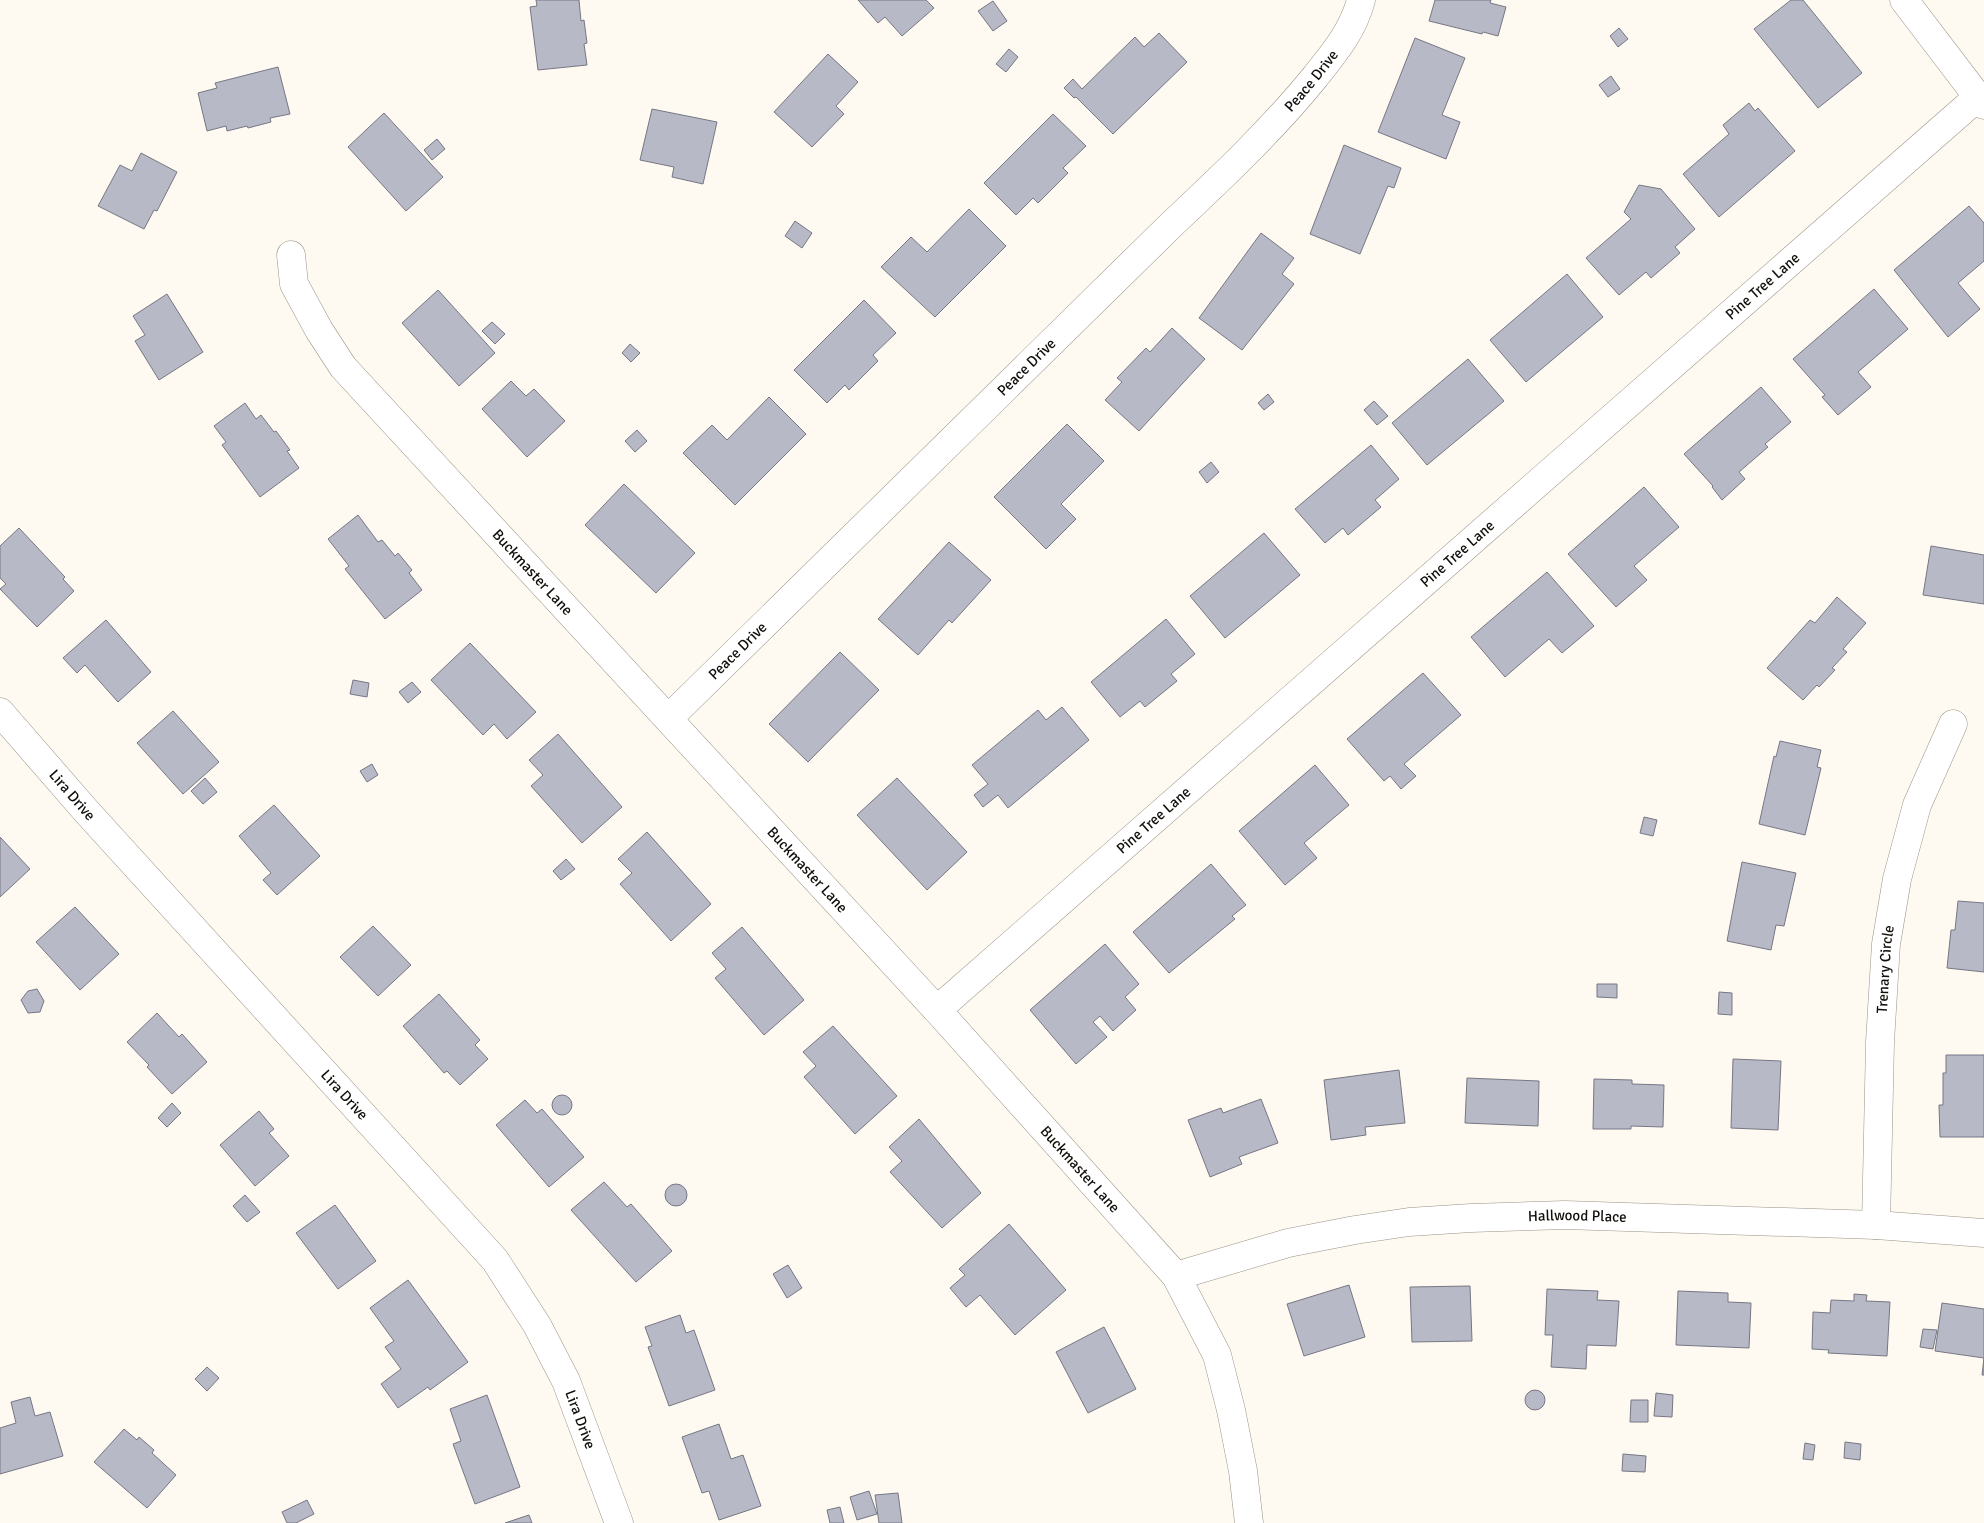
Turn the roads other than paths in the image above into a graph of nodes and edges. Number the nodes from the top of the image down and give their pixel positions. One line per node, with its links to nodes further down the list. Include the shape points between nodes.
1 (1362, 0): 6 (street, Peace Drive, via 1345,40 1290,109)
2 (1904, 0): 3 (street)
3 (1981, 101): 8 (street, Pine Tree Lane)
4 (291, 255): 6 (street, Buckmaster Lane, via 294,284 343,367)
5 (0, 712): 12 (street, Lira Drive, via 495,1260 537,1324 566,1381)
6 (669, 718): 8 (street, Buckmaster Lane)
7 (1953, 724): 9 (street, Trenary Circle, via 1916,805 1897,879 1886,944 1880,1042)
8 (937, 1010): 11 (street, Buckmaster Lane)
9 (1876, 1225): 10 (street, Hallwood Place); 11 (street, Hallwood Place, via 1565,1215 1409,1222 1288,1243)
10 (1984, 1233)
11 (1176, 1276): 13 (street, Buckmaster Lane, via 1217,1355 1244,1471)
12 (619, 1523)
13 (1249, 1523)

